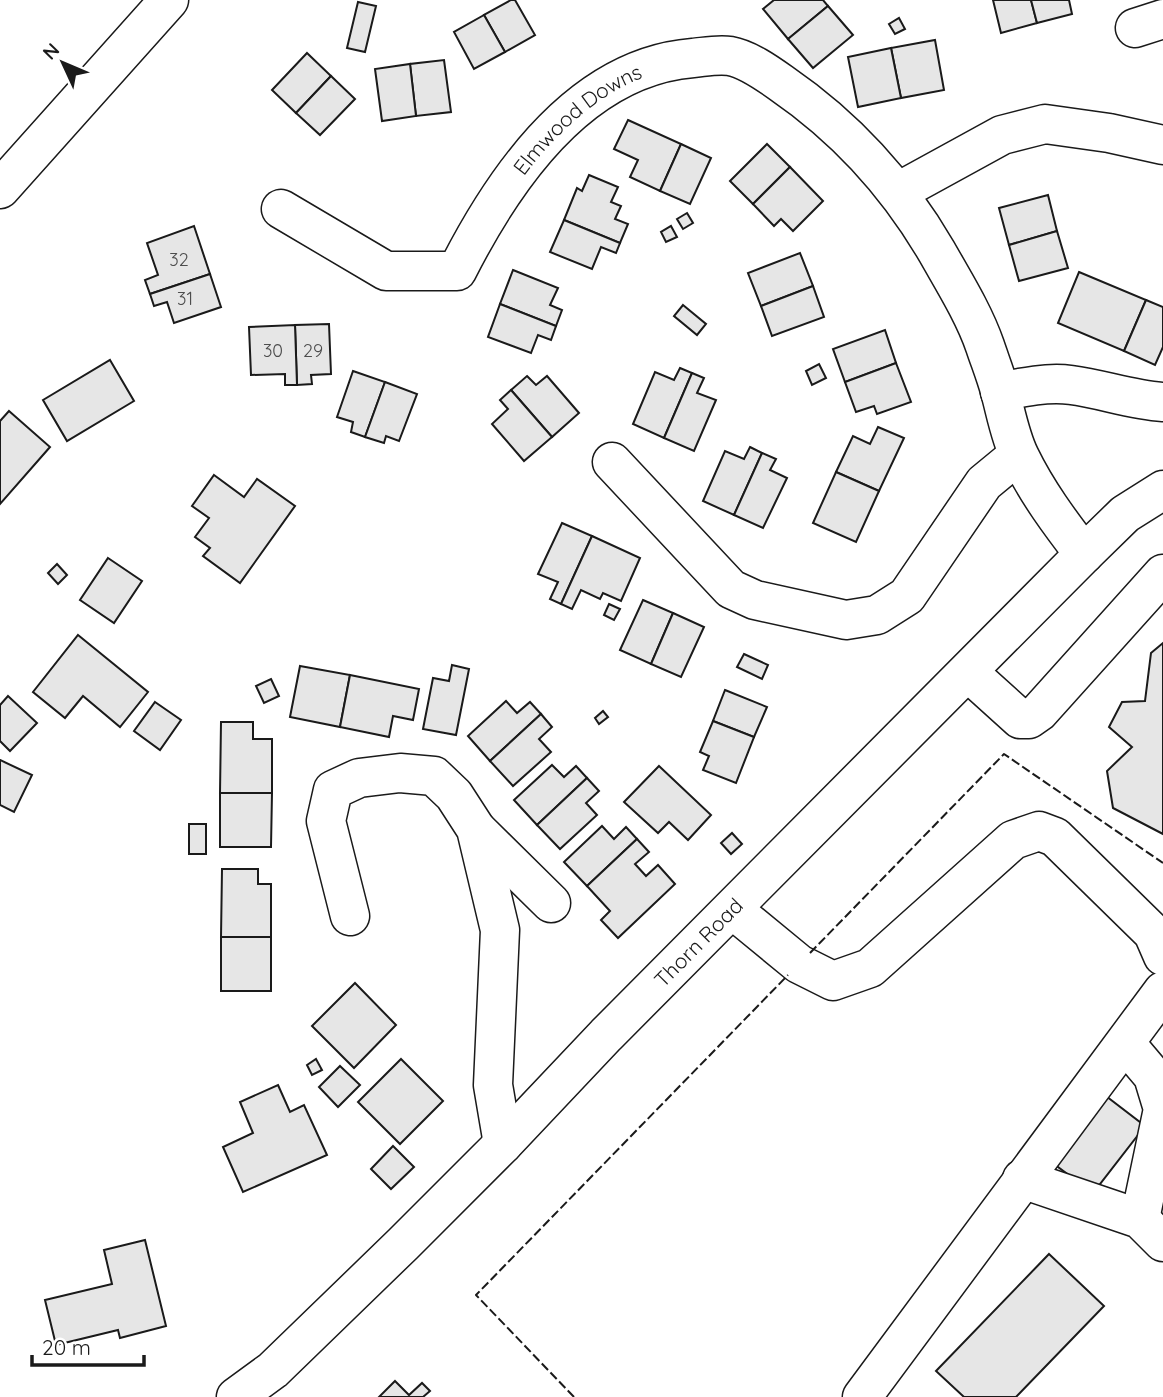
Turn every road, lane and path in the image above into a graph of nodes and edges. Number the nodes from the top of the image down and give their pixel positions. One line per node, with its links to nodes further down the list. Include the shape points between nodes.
1 (169, 0): 3 (street)
2 (1163, 145): 4 (street, via 1045,124 1002,135)
3 (0, 189)
4 (898, 192): 5 (street, Elmwood Downs, via 855,144 794,92 763,70 730,56 649,65 590,96 518,170 480,225 457,271 386,271); 6 (street, Elmwood Downs, via 961,296 984,342)
5 (281, 209)
6 (1000, 391): 7 (street, via 1070,385); 8 (street, Elmwood Downs)
7 (1163, 402)
8 (1018, 455): 9 (street, via 984,483 907,596 877,615 846,620 755,600 731,589); 11 (street, Elmwood Downs, via 1049,508)
9 (612, 462)
10 (1163, 490): 11 (street, Thorn Road, via 1125,514)
11 (1084, 554): 13 (street, Thorn Road)
12 (1163, 574): 13 (street, via 1029,719 1020,719)
13 (968, 672): 16 (street, Thorn Road)
14 (477, 829): 15 (street); 17 (street, via 454,795 434,776 400,772 359,778 333,790 326,821); 21 (street, via 500,930 493,1085)
15 (551, 903)
16 (732, 909): 18 (street, via 799,964 833,981 870,968 1013,840 1039,831 1055,837 1153,933); 21 (street, Thorn Road)
17 (350, 916)
18 (1163, 957)
19 (1163, 991): 20 (street)
20 (1126, 1044): 22 (street); 23 (street, via 1153,1076 1163,1109)
21 (503, 1144): 24 (street, Thorn Road, via 273,1370)
22 (1022, 1179): 23 (street); 25 (street)
23 (1152, 1230)
24 (236, 1397)
25 (862, 1397)

